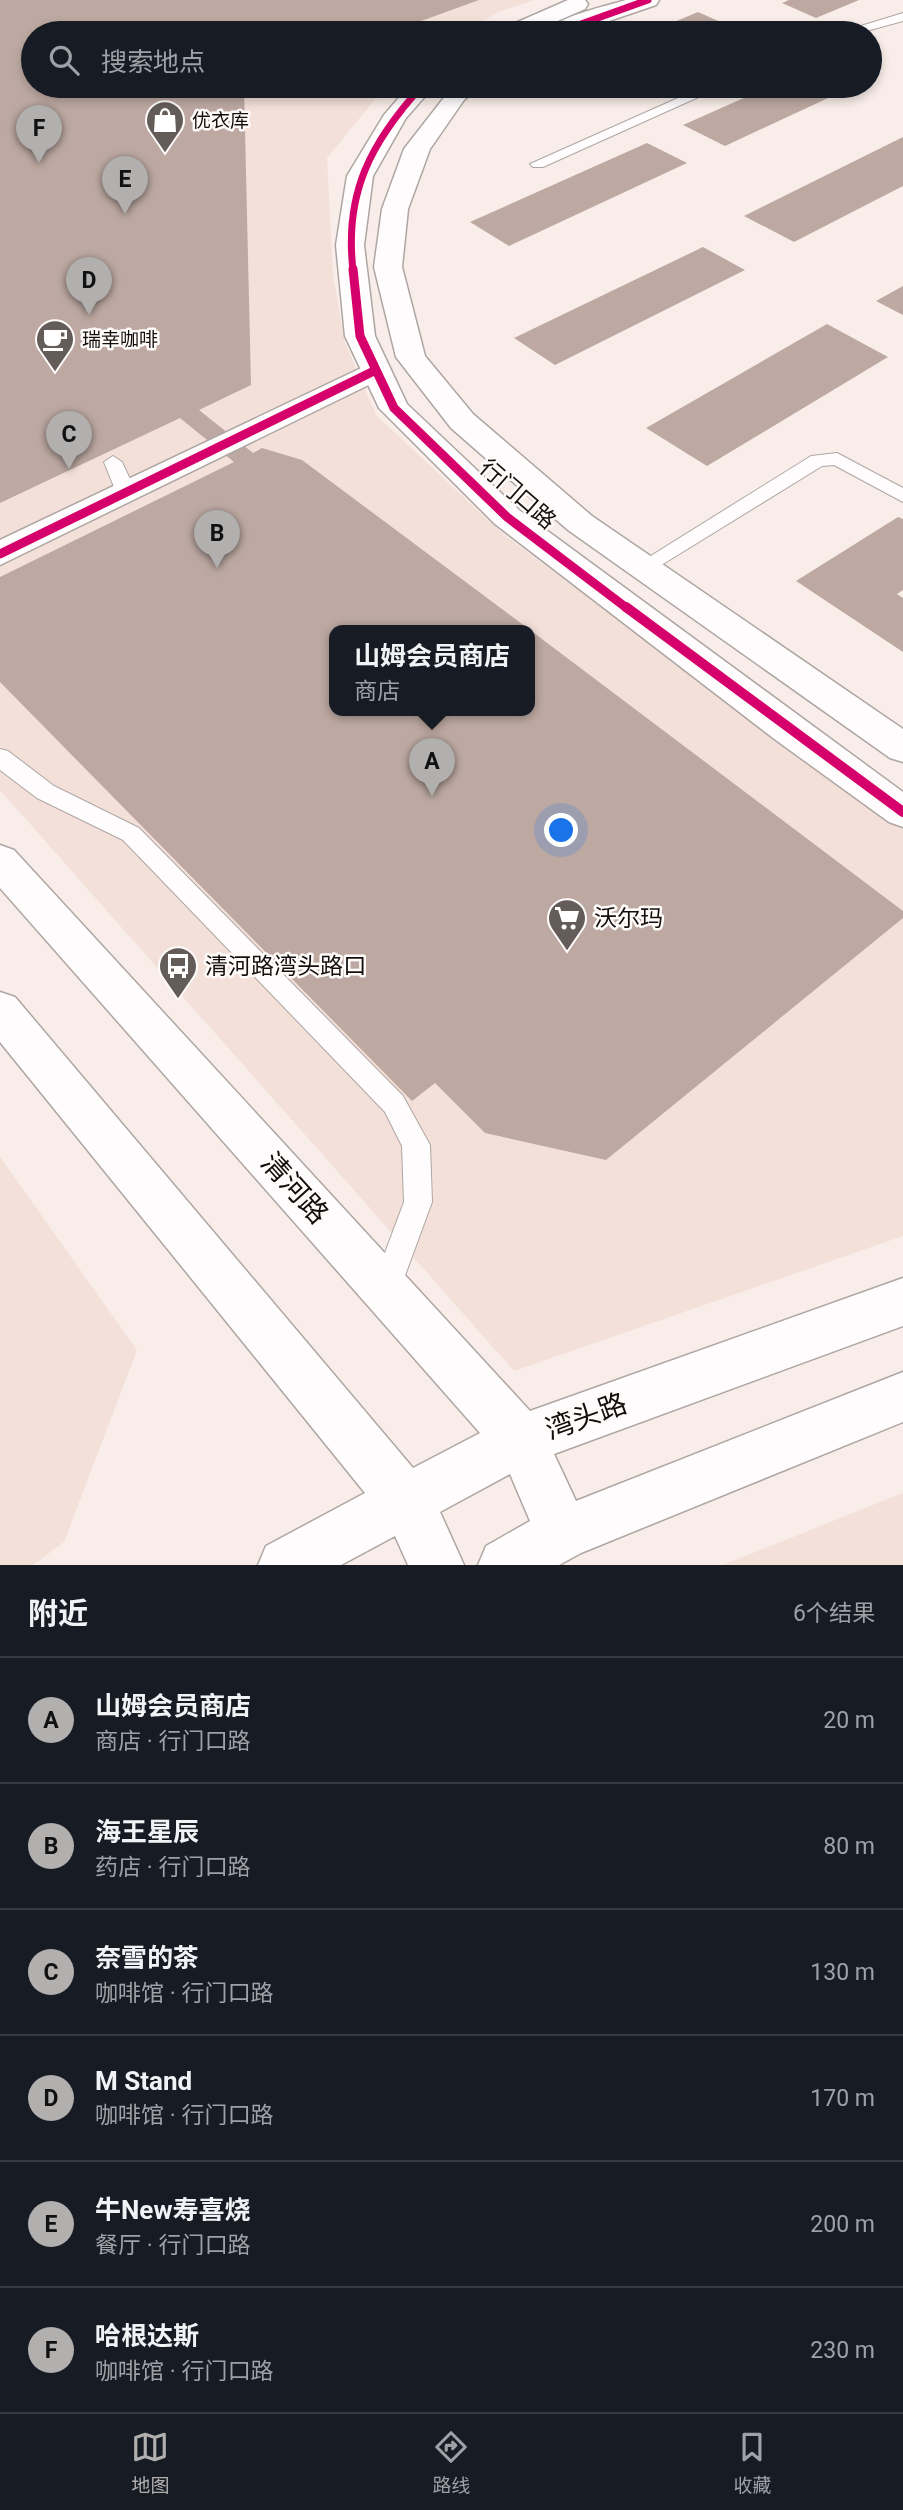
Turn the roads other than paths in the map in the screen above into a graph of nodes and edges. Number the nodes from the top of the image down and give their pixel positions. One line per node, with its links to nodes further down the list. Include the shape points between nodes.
1 (589, 0): 4 (street)
2 (648, 0): 5 (street)
3 (903, 17): 6 (lane)
4 (540, 21)
5 (584, 21)
6 (882, 23)
7 (411, 98): 11 (street, 行门口路, via 360,176 350,244 360,336)
8 (453, 98): 16 (street, 行门口路, via 417,149 395,209 388,267 411,356 461,421 580,523)
9 (689, 98): 10 (lane)
10 (538, 164)
11 (376, 370): 13 (street); 19 (street, 行门口路, via 394,408 507,517)
12 (113, 462): 13 (lane)
13 (125, 492): 15 (street)
14 (903, 496): 16 (lane, via 837,459 818,460)
15 (0, 554)
16 (643, 567): 17 (street, 行门口路)
17 (903, 748)
18 (0, 757): 22 (lane, via 19,777 50,797 131,834 394,1104 416,1145 418,1202)
19 (903, 813)
20 (0, 861): 22 (street, 清河路)
21 (0, 1010): 26 (street)
22 (386, 1290): 25 (street, 清河路)
23 (903, 1302): 25 (street, 湾头路)
24 (903, 1397): 27 (street)
25 (521, 1440): 26 (street, 湾头路); 27 (street, 清河路)
26 (405, 1501): 28 (street, 湾头路); 29 (street)
27 (563, 1532): 30 (street)
28 (285, 1565)
29 (437, 1565)
30 (505, 1565)

